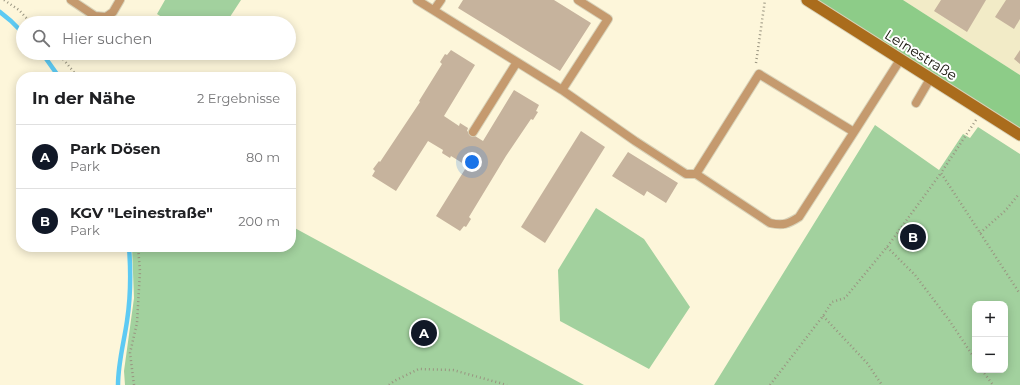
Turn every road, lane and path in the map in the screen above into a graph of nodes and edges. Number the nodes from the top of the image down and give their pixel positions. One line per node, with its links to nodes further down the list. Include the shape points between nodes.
1 (4, 0): 10 (path)
2 (71, 0): 11 (lane)
3 (120, 0): 12 (lane)
4 (417, 0): 9 (lane)
5 (440, 0): 9 (lane)
6 (578, 0): 19 (lane, via 608,19)
7 (765, 0): 17 (path, via 756,62)
8 (807, 0): 14 (main road, Leinestraße)
9 (434, 10): 15 (lane)
10 (25, 16)
11 (95, 16)
12 (107, 16)
13 (64, 60): 16 (path)
14 (900, 60): 18 (main road, Leinestraße); 23 (lane)
15 (517, 62): 19 (lane); 22 (lane)
16 (74, 72)
17 (759, 74): 23 (lane); 26 (lane)
18 (930, 79): 20 (lane); 21 (main road, Leinestraße)
19 (562, 90): 26 (lane, via 686,174)
20 (916, 103)
21 (982, 111): 24 (main road, Leinestraße); 25 (path)
22 (473, 132)
23 (854, 132): 26 (lane, via 799,218 789,223 770,223)
24 (1020, 135)
25 (941, 173): 28 (path); 29 (path)
26 (696, 174)
27 (1019, 194): 28 (path, via 1005,211)
28 (980, 233): 31 (path)
29 (887, 247): 32 (path, via 846,298 832,302); 33 (path, via 915,275)
30 (138, 252): 35 (path, via 137,323 130,353)
31 (1020, 293)
32 (823, 316): 38 (path); 39 (path, via 867,363)
33 (972, 354)
34 (984, 373): 40 (path)
35 (134, 385)
36 (389, 385): 37 (path, via 419,369 453,370)
37 (508, 385)
38 (770, 385)
39 (882, 385)
40 (993, 385)

